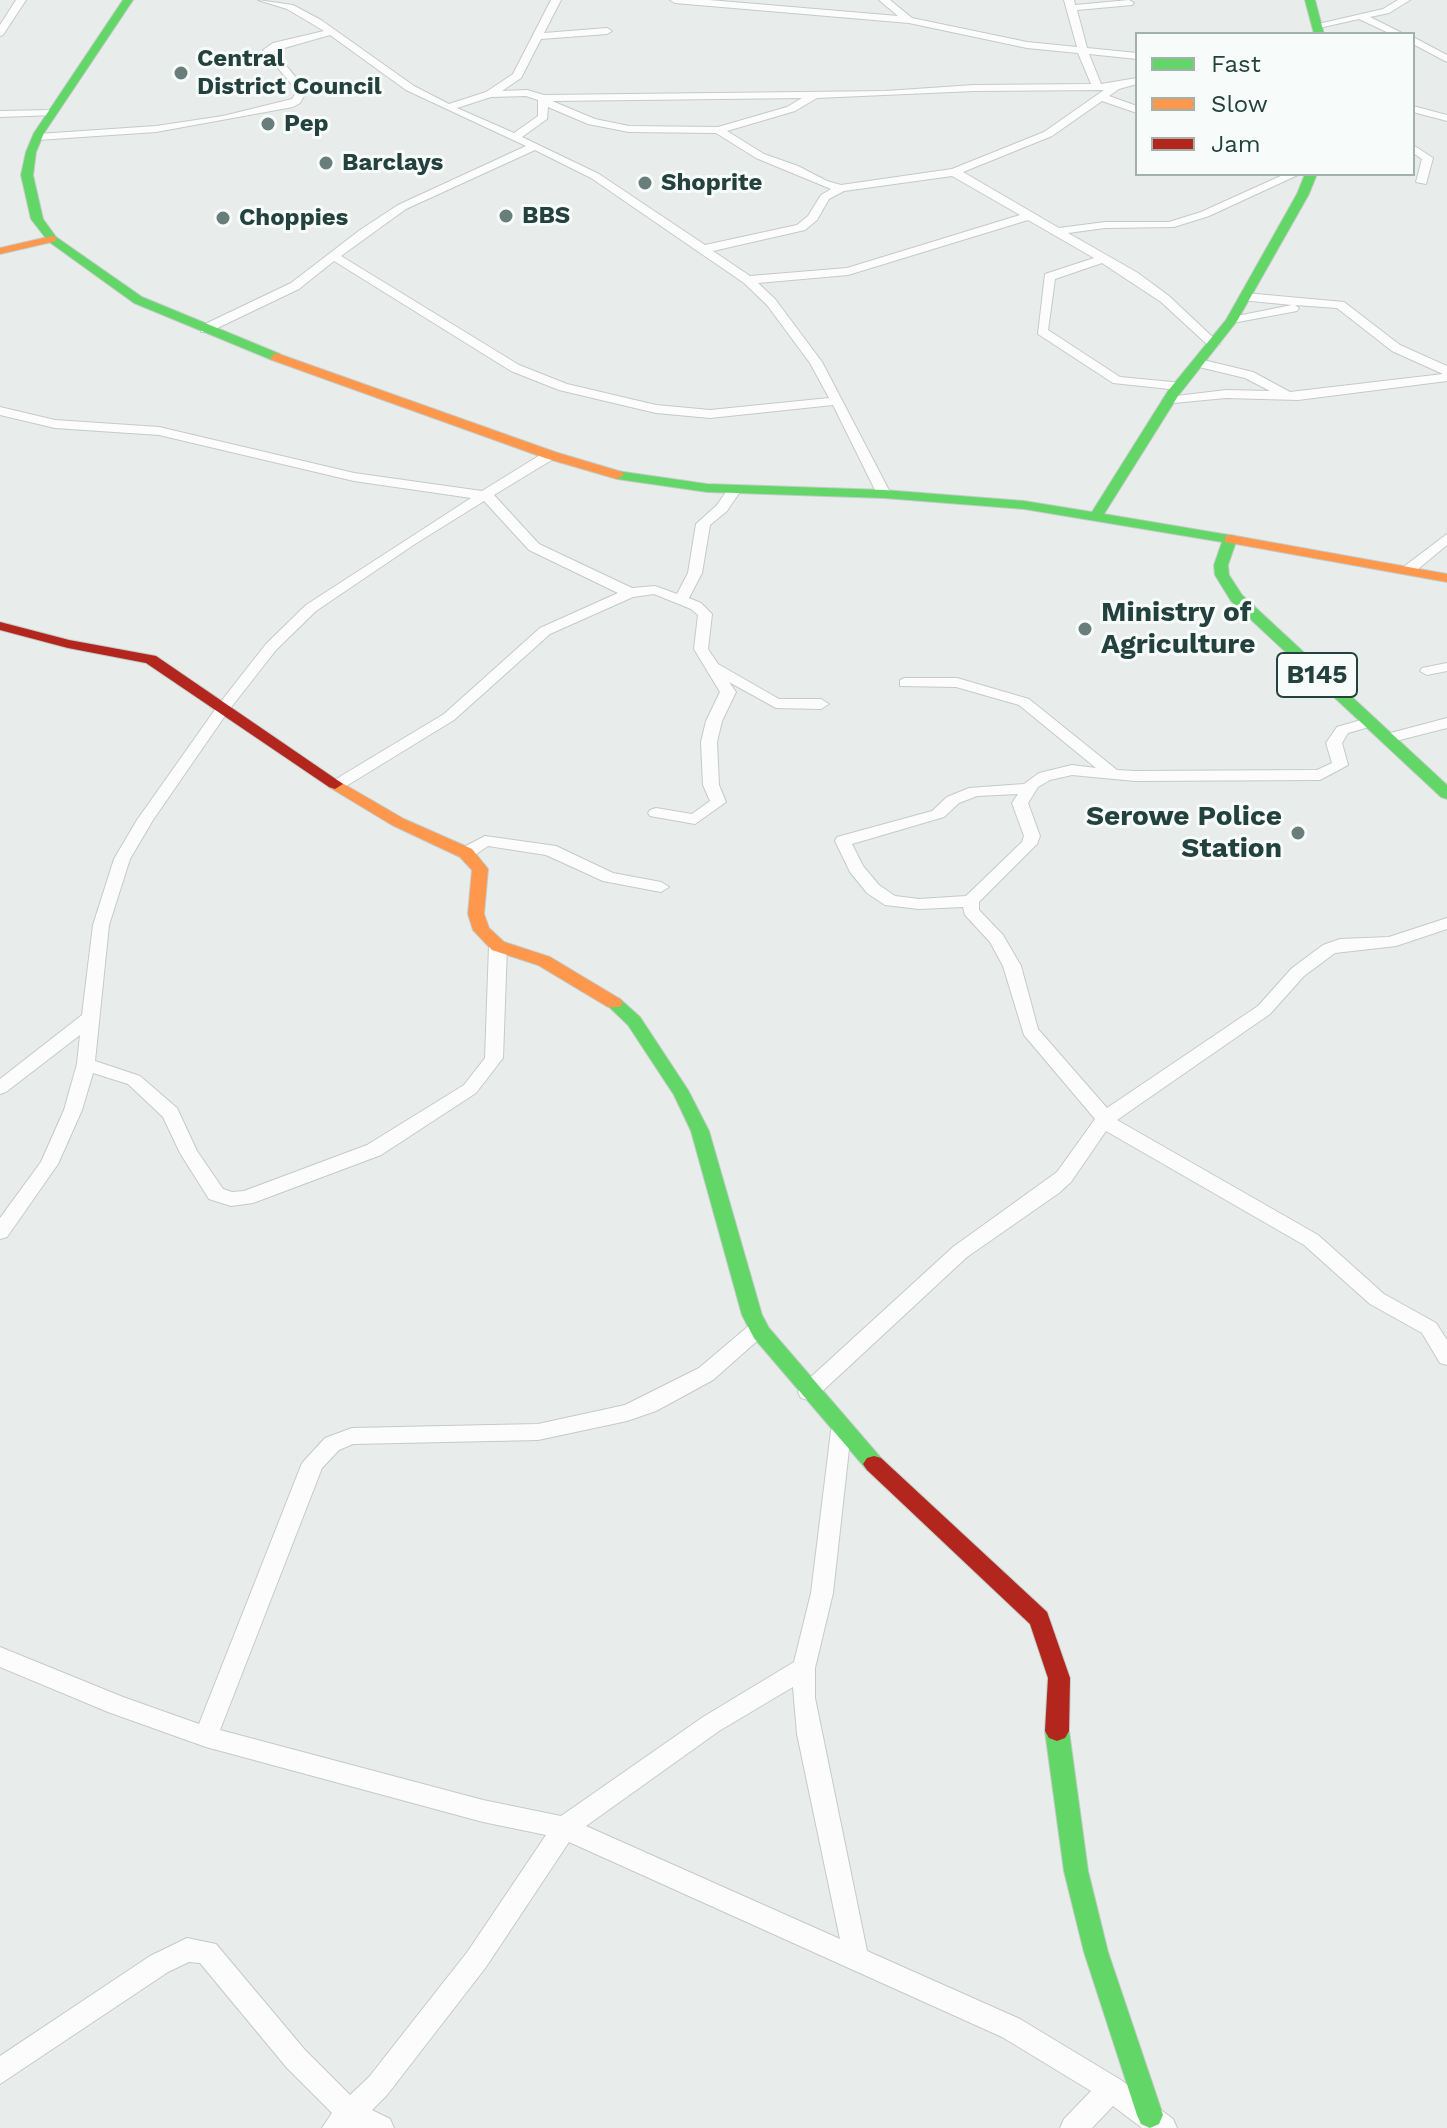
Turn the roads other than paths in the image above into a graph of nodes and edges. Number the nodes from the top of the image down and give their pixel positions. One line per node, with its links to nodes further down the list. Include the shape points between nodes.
1 (21, 0): 22 (street)
2 (128, 0): 38 (street)
3 (263, 0): 20 (street, via 302,13)
4 (556, 0): 23 (street)
5 (675, 0): 14 (street)
6 (764, 0): 14 (street)
7 (824, 0): 15 (street)
8 (884, 0): 17 (street)
9 (1310, 0): 18 (street)
10 (1420, 0): 12 (street)
11 (1129, 3): 13 (street)
12 (1402, 3): 16 (street)
13 (1069, 4): 27 (street)
14 (749, 7): 15 (street)
15 (811, 14): 17 (street)
16 (1362, 17): 18 (street); 21 (street)
17 (909, 20): 27 (street)
18 (1319, 30)
19 (607, 31): 23 (street)
20 (332, 32): 35 (street, via 410,88); 42 (street, via 268,50 302,91 289,105 156,129)
21 (1395, 32)
22 (0, 33)
23 (539, 36): 32 (street, via 517,76)
24 (1415, 41): 25 (street)
25 (1430, 48): 26 (street); 29 (street)
26 (1415, 49)
27 (1083, 52): 28 (street); 31 (street)
28 (1135, 56)
29 (1447, 59)
30 (1135, 82): 31 (street)
31 (1099, 92): 33 (street); 36 (street); 46 (street, via 1048,134)
32 (490, 94): 34 (street, via 527,93); 35 (street)
33 (817, 94): 34 (street); 41 (street, via 791,109)
34 (543, 100): 41 (street, via 608,125); 43 (street, via 543,117)
35 (448, 108): 43 (street)
36 (1135, 109)
37 (1415, 110): 40 (street)
38 (51, 113): 39 (street); 42 (street)
39 (0, 114)
40 (1447, 118)
41 (718, 130): 50 (street, via 760,156)
42 (38, 137): 53 (street, via 27,175 37,219)
43 (515, 137): 44 (street)
44 (534, 146): 54 (street, via 595,176); 56 (street, via 402,207)
45 (1415, 149): 49 (street, via 1433,158)
46 (954, 172): 50 (street); 51 (street)
47 (1301, 176): 52 (street, via 1177,223)
48 (1304, 176): 59 (street, via 1303,194)
49 (1422, 182)
50 (841, 188): 54 (street, via 825,197 801,228)
51 (1032, 215): 52 (street); 58 (street, via 848,271)
52 (1060, 231): 57 (street)
53 (52, 239): 55 (street); 62 (street, via 138,300)
54 (704, 249): 58 (street)
55 (0, 251)
56 (333, 256): 62 (street, via 295,286); 68 (street, via 491,354 563,387 656,409 710,414)
57 (1104, 258): 63 (street, via 1152,289); 66 (street, via 1049,277 1042,331 1117,380)
58 (748, 280): 68 (street, via 800,337)
59 (1245, 297): 60 (street); 61 (street)
60 (1319, 304): 61 (street); 65 (street, via 1343,307 1396,348)
61 (1231, 321): 63 (street)
62 (205, 329): 70 (street)
63 (1214, 344): 64 (street)
64 (1199, 363): 66 (street); 67 (street, via 1249,375)
65 (1447, 374): 67 (street)
66 (1174, 394): 67 (street); 74 (street)
67 (1288, 397)
68 (836, 401): 72 (street)
69 (0, 411): 73 (street, via 55,424 179,434 354,477)
70 (550, 455): 71 (street, via 625,477); 73 (street)
71 (735, 489): 72 (street); 80 (street, via 703,524 695,573)
72 (884, 494): 74 (street)
73 (487, 496): 79 (street, via 534,547); 87 (street, via 311,608 271,647)
74 (1097, 515): 76 (street)
75 (1447, 538): 77 (street)
76 (1230, 539): 77 (street); 88 (street, B145, via 1222,575 1236,598)
77 (1407, 571): 78 (street)
78 (1447, 578)
79 (630, 593): 80 (street, via 655,590); 92 (street, via 545,631 449,717)
80 (682, 599): 82 (street, via 705,614 700,641)
81 (0, 626): 87 (street, via 151,659)
82 (710, 664): 86 (street, via 776,703); 95 (street, via 728,692 709,742 711,785 718,802 695,819)
83 (1447, 667): 84 (street)
84 (1427, 671)
85 (905, 683): 91 (street, via 957,682 1024,702)
86 (821, 704)
87 (224, 707): 92 (street); 101 (street, via 122,859 101,925)
88 (1371, 722): 90 (street, B145); 91 (street, via 1342,730 1334,743 1340,765 1324,774)
89 (1447, 723): 90 (street)
90 (1388, 738): 94 (street, B145)
91 (1114, 775): 93 (street, via 1060,771)
92 (337, 785): 96 (street, via 398,822)
93 (1027, 789): 98 (street, via 1020,809 1031,840); 98 (street, via 975,791 938,814 843,841 856,868 891,901)
94 (1447, 794)
95 (656, 813)
96 (466, 853): 97 (street, via 485,841 550,850 609,877); 100 (street, via 480,869 476,914 481,930)
97 (661, 887)
98 (971, 901): 104 (street, via 971,911 997,939 1012,966 1030,1031)
99 (1447, 923): 104 (street, via 1390,942 1329,949 1298,972 1264,1010)
100 (498, 946): 102 (street, via 494,1058 481,1078 374,1150 246,1198 216,1194 170,1113 134,1080); 106 (street, via 571,975 634,1021 700,1131)
101 (89, 1019): 102 (street); 103 (street)
102 (86, 1064): 105 (street, via 62,1140)
103 (0, 1088)
104 (1105, 1119): 107 (street, via 1311,1240 1377,1299 1429,1328); 108 (street, via 1064,1177 960,1252)
105 (0, 1232)
106 (759, 1328): 108 (street); 112 (street, via 706,1374 627,1413 538,1432 352,1436 332,1444 313,1463)
107 (1447, 1357)
108 (808, 1392): 109 (street)
109 (841, 1431): 111 (street, via 822,1593); 118 (street, via 1039,1619 1059,1678 1057,1730 1076,1871 1096,1952)
110 (0, 1657): 112 (street)
111 (804, 1668): 113 (street, via 711,1724); 114 (street, via 809,1734)
112 (206, 1737): 113 (street)
113 (564, 1828): 114 (street); 117 (street, via 477,1959 378,2086)
114 (856, 1958): 116 (street, via 1011,2028)
115 (0, 2071): 117 (street, via 159,1964 187,1950 207,1952)
116 (1112, 2089): 118 (street); 120 (street)
117 (343, 2121): 119 (street)
118 (1157, 2122)
119 (381, 2128)
120 (1073, 2128)

